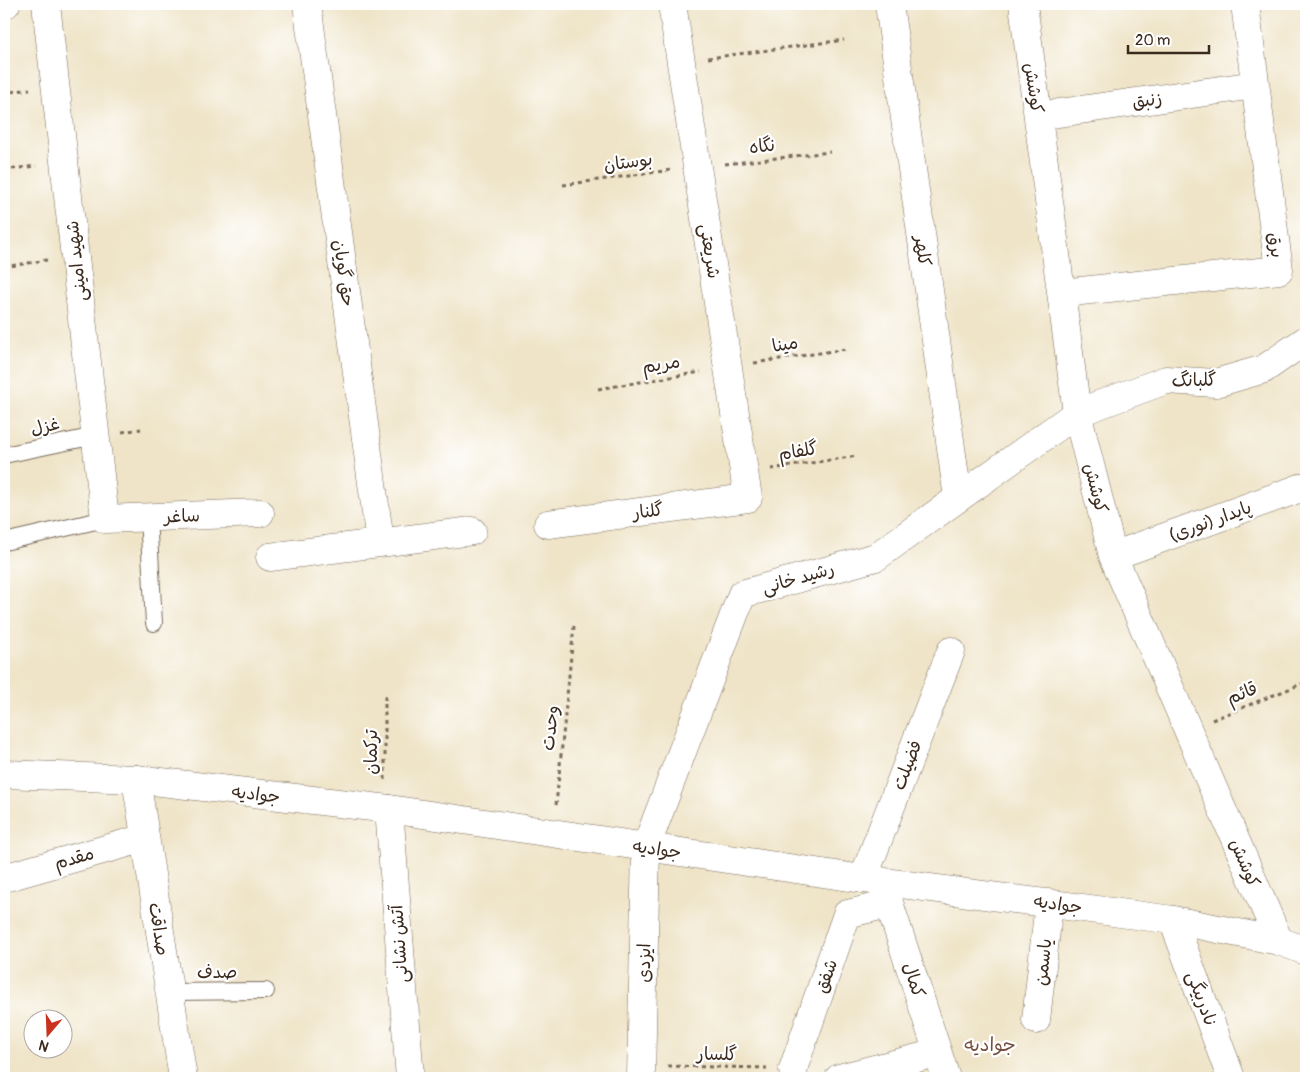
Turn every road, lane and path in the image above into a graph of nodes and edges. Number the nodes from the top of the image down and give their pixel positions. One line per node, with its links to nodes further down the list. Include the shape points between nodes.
1 (46, 4): 12 (street, شهید امینی)
2 (307, 4): 36 (street, حق گویان)
3 (672, 4): 8 (street, شریعتی)
4 (889, 4): 29 (street, کلهر)
5 (1023, 4): 10 (street, کوشش)
6 (1245, 4): 9 (street, برق)
7 (844, 40): 8 (path)
8 (680, 61): 13 (street, شریعتی)
9 (1255, 85): 10 (street, زنبق); 18 (street, برق, via 1279,270)
10 (1038, 116): 18 (street, کوشش)
11 (830, 152): 13 (path, نگاه)
12 (64, 162): 14 (path); 16 (street, شهید امینی)
13 (697, 167): 15 (path, بوستان); 21 (street, شریعتی)
14 (4, 170)
15 (563, 185)
16 (75, 255): 17 (path); 24 (street, شهید امینی)
17 (4, 268)
18 (1062, 294): 23 (street, کوشش)
19 (1306, 340): 23 (street, گلبانگ, via 1264,369 1216,383 1166,380)
20 (846, 349): 21 (path, مینا)
21 (728, 367): 22 (path, مریم); 27 (street, شریعتی)
22 (598, 389)
23 (1077, 413): 29 (street, رشید خانی); 37 (street, کوشش)
24 (95, 436): 25 (lane, غزل); 32 (street, شهید امینی)
25 (4, 455)
26 (857, 456): 27 (path, گلفام)
27 (746, 486): 33 (street, گلنار)
28 (1306, 486): 37 (street, پایدار (نوری))
29 (958, 498): 50 (street, رشید خانی, via 876,557 742,594)
30 (260, 513): 31 (street, ساغر)
31 (148, 517): 32 (street, ساغر); 39 (lane)
32 (105, 518): 35 (lane)
33 (548, 524)
34 (472, 531): 36 (street)
35 (4, 542)
36 (380, 542): 38 (street)
37 (1113, 556): 44 (street, کوشش)
38 (270, 557)
39 (154, 623)
40 (574, 626): 48 (path, وحدت)
41 (951, 650): 52 (street, فضیلت)
42 (1306, 682): 44 (path, قائم)
43 (385, 696): 47 (path, ترکمان)
44 (1188, 730): 55 (street, کوشش)
45 (4, 774): 46 (street, جوادیه)
46 (136, 779): 47 (street, جوادیه); 49 (street, صداقت)
47 (387, 809): 48 (street, جوادیه); 64 (street, آتش نشانی)
48 (553, 833): 50 (street, جوادیه)
49 (145, 838): 51 (street, مقدم); 58 (street, صداقت)
50 (646, 847): 52 (street, جوادیه); 61 (street, ایزدی)
51 (4, 878)
52 (878, 888): 53 (street, جوادیه); 60 (street, کمال); 62 (street, شفق, via 847,914)
53 (1049, 903): 54 (street, جوادیه); 59 (street, یاسمن)
54 (1173, 920): 55 (street, جوادیه); 67 (street, نادربیگی)
55 (1279, 941): 56 (street, جوادیه)
56 (1306, 951)
57 (266, 991): 58 (lane, صدف)
58 (169, 992): 63 (street, صداقت)
59 (1036, 1020)
60 (937, 1053): 65 (street); 66 (street, کمال)
61 (641, 1072): 62 (path, گلسار)
62 (793, 1074)
63 (183, 1078)
64 (410, 1078)
65 (839, 1078)
66 (946, 1078)
67 (1231, 1078)

